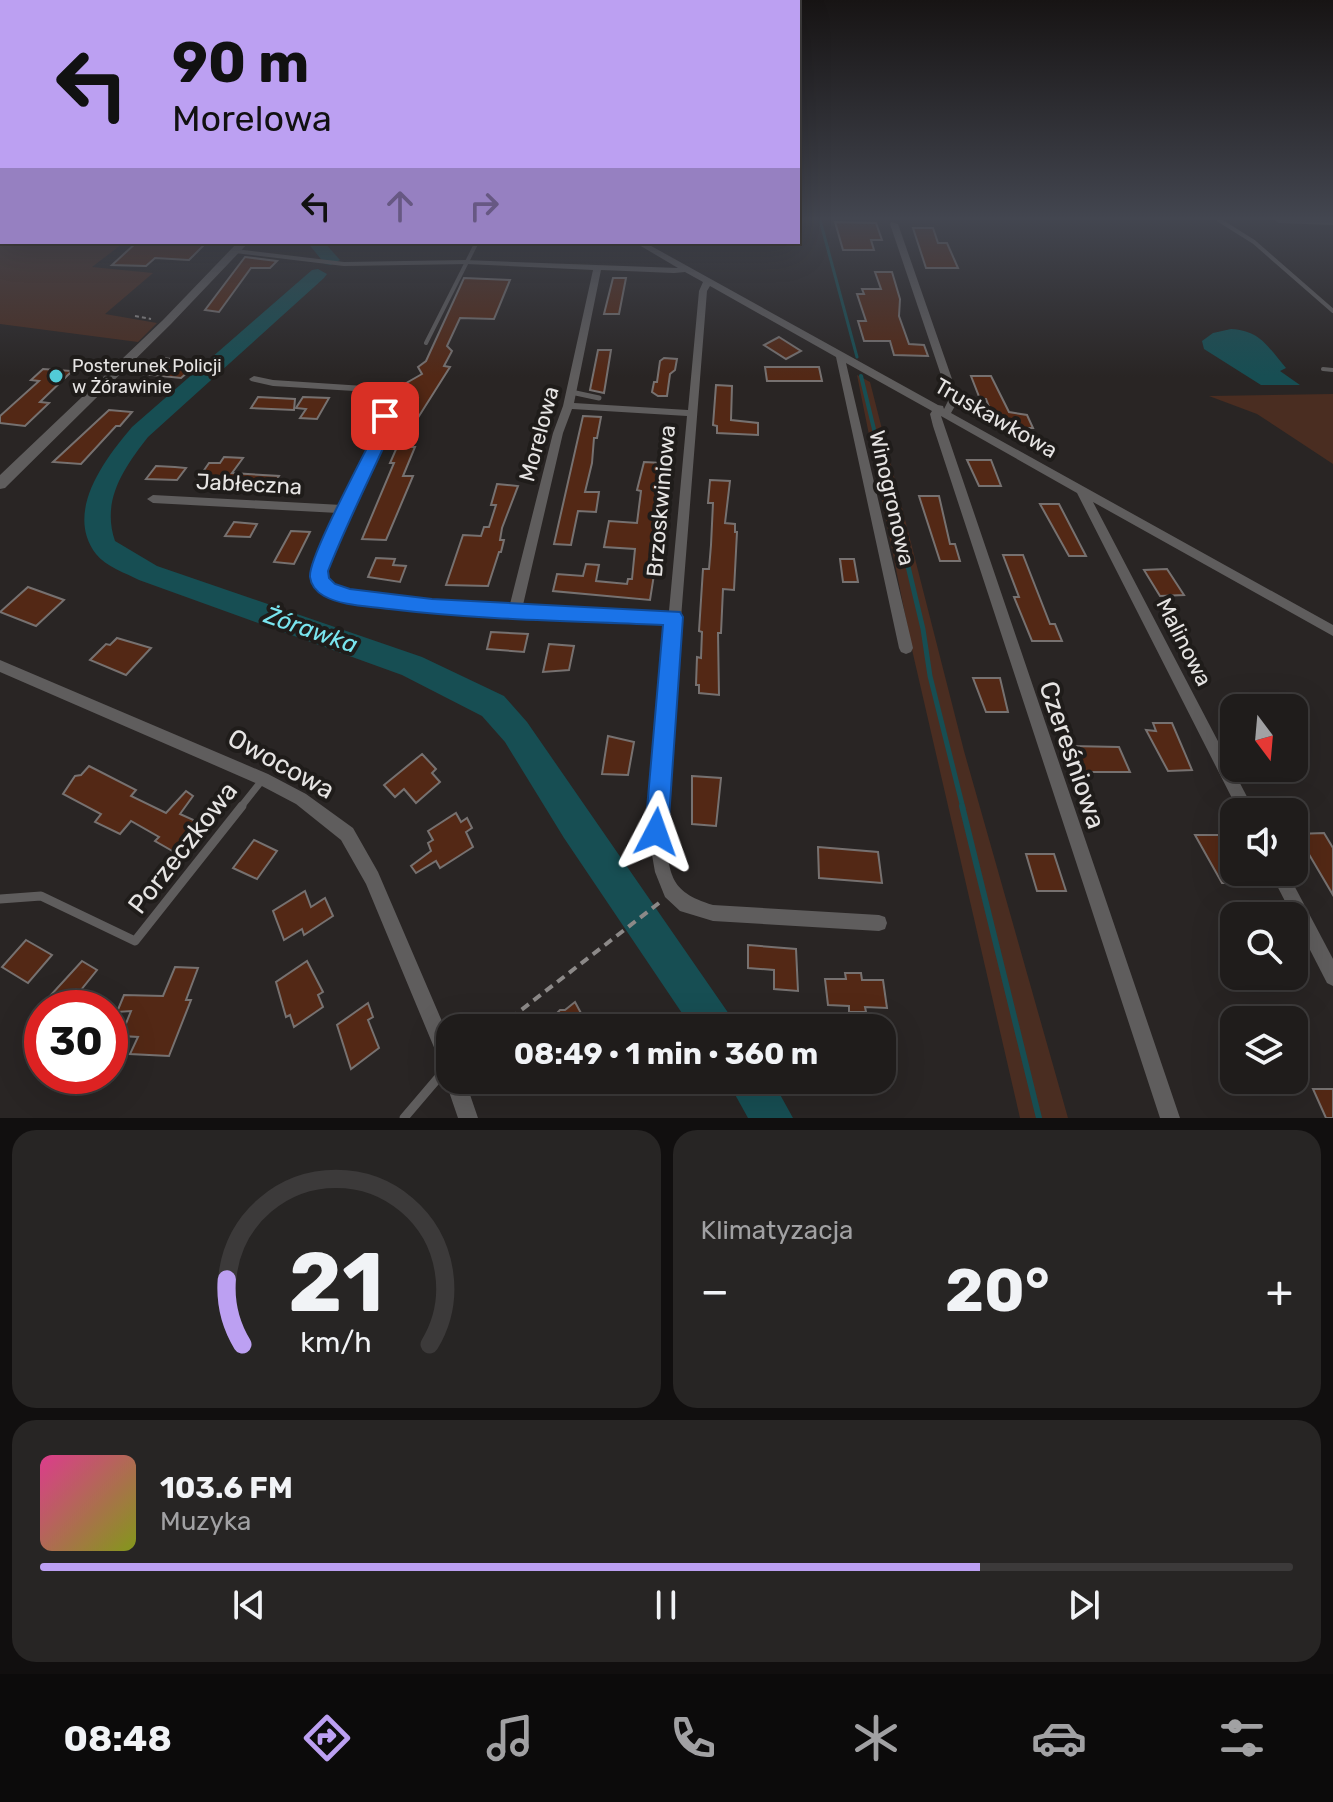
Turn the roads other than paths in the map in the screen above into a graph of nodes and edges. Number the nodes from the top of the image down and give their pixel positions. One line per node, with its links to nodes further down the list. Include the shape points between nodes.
1 (214, 272): 19 (street)
2 (462, 272): 9 (lane)
3 (597, 272): 14 (street, Morelowa)
4 (692, 272): 7 (street, Truskawkowa)
5 (911, 272): 17 (street, Czereśniowa, via 954,399)
6 (1289, 272): 8 (lane)
7 (708, 281): 10 (street, Truskawkowa); 18 (street, Brzoskwiniowa)
8 (1333, 311)
9 (426, 343)
10 (840, 356): 17 (street, Truskawkowa); 26 (street, Winogronowa)
11 (1323, 369): 12 (lane)
12 (1333, 370)
13 (254, 379): 22 (street, via 376,389 368,412 385,416 387,422)
14 (571, 392): 15 (lane); 16 (street, Morelowa)
15 (599, 398)
16 (568, 406): 18 (street); 23 (street, Morelowa)
17 (943, 410): 20 (street, Truskawkowa); 39 (street, Czereśniowa, via 935,414 943,441)
18 (691, 413): 24 (street, Brzoskwiniowa)
19 (0, 484)
20 (1082, 492): 25 (street, Truskawkowa); 29 (street, Malinowa)
21 (153, 499): 22 (street, Jabłeczna)
22 (344, 509): 23 (street, via 319,571 329,590 350,597)
23 (515, 611): 24 (street)
24 (674, 617): 32 (street, Brzoskwiniowa, via 656,832 671,891 686,905 713,913)
25 (1333, 631)
26 (906, 648)
27 (0, 666): 28 (street, Owocowa)
28 (263, 779): 31 (lane, Porzeczkowa, via 135,941 41,896); 34 (street, Owocowa, via 301,799 347,834 372,878)
29 (1240, 798)
30 (1285, 886): 33 (street)
31 (0, 899)
32 (879, 923)
33 (1333, 977)
34 (436, 1030)
35 (436, 1080): 37 (lane)
36 (460, 1094): 38 (street)
37 (404, 1118)
38 (468, 1118)
39 (1170, 1118)

